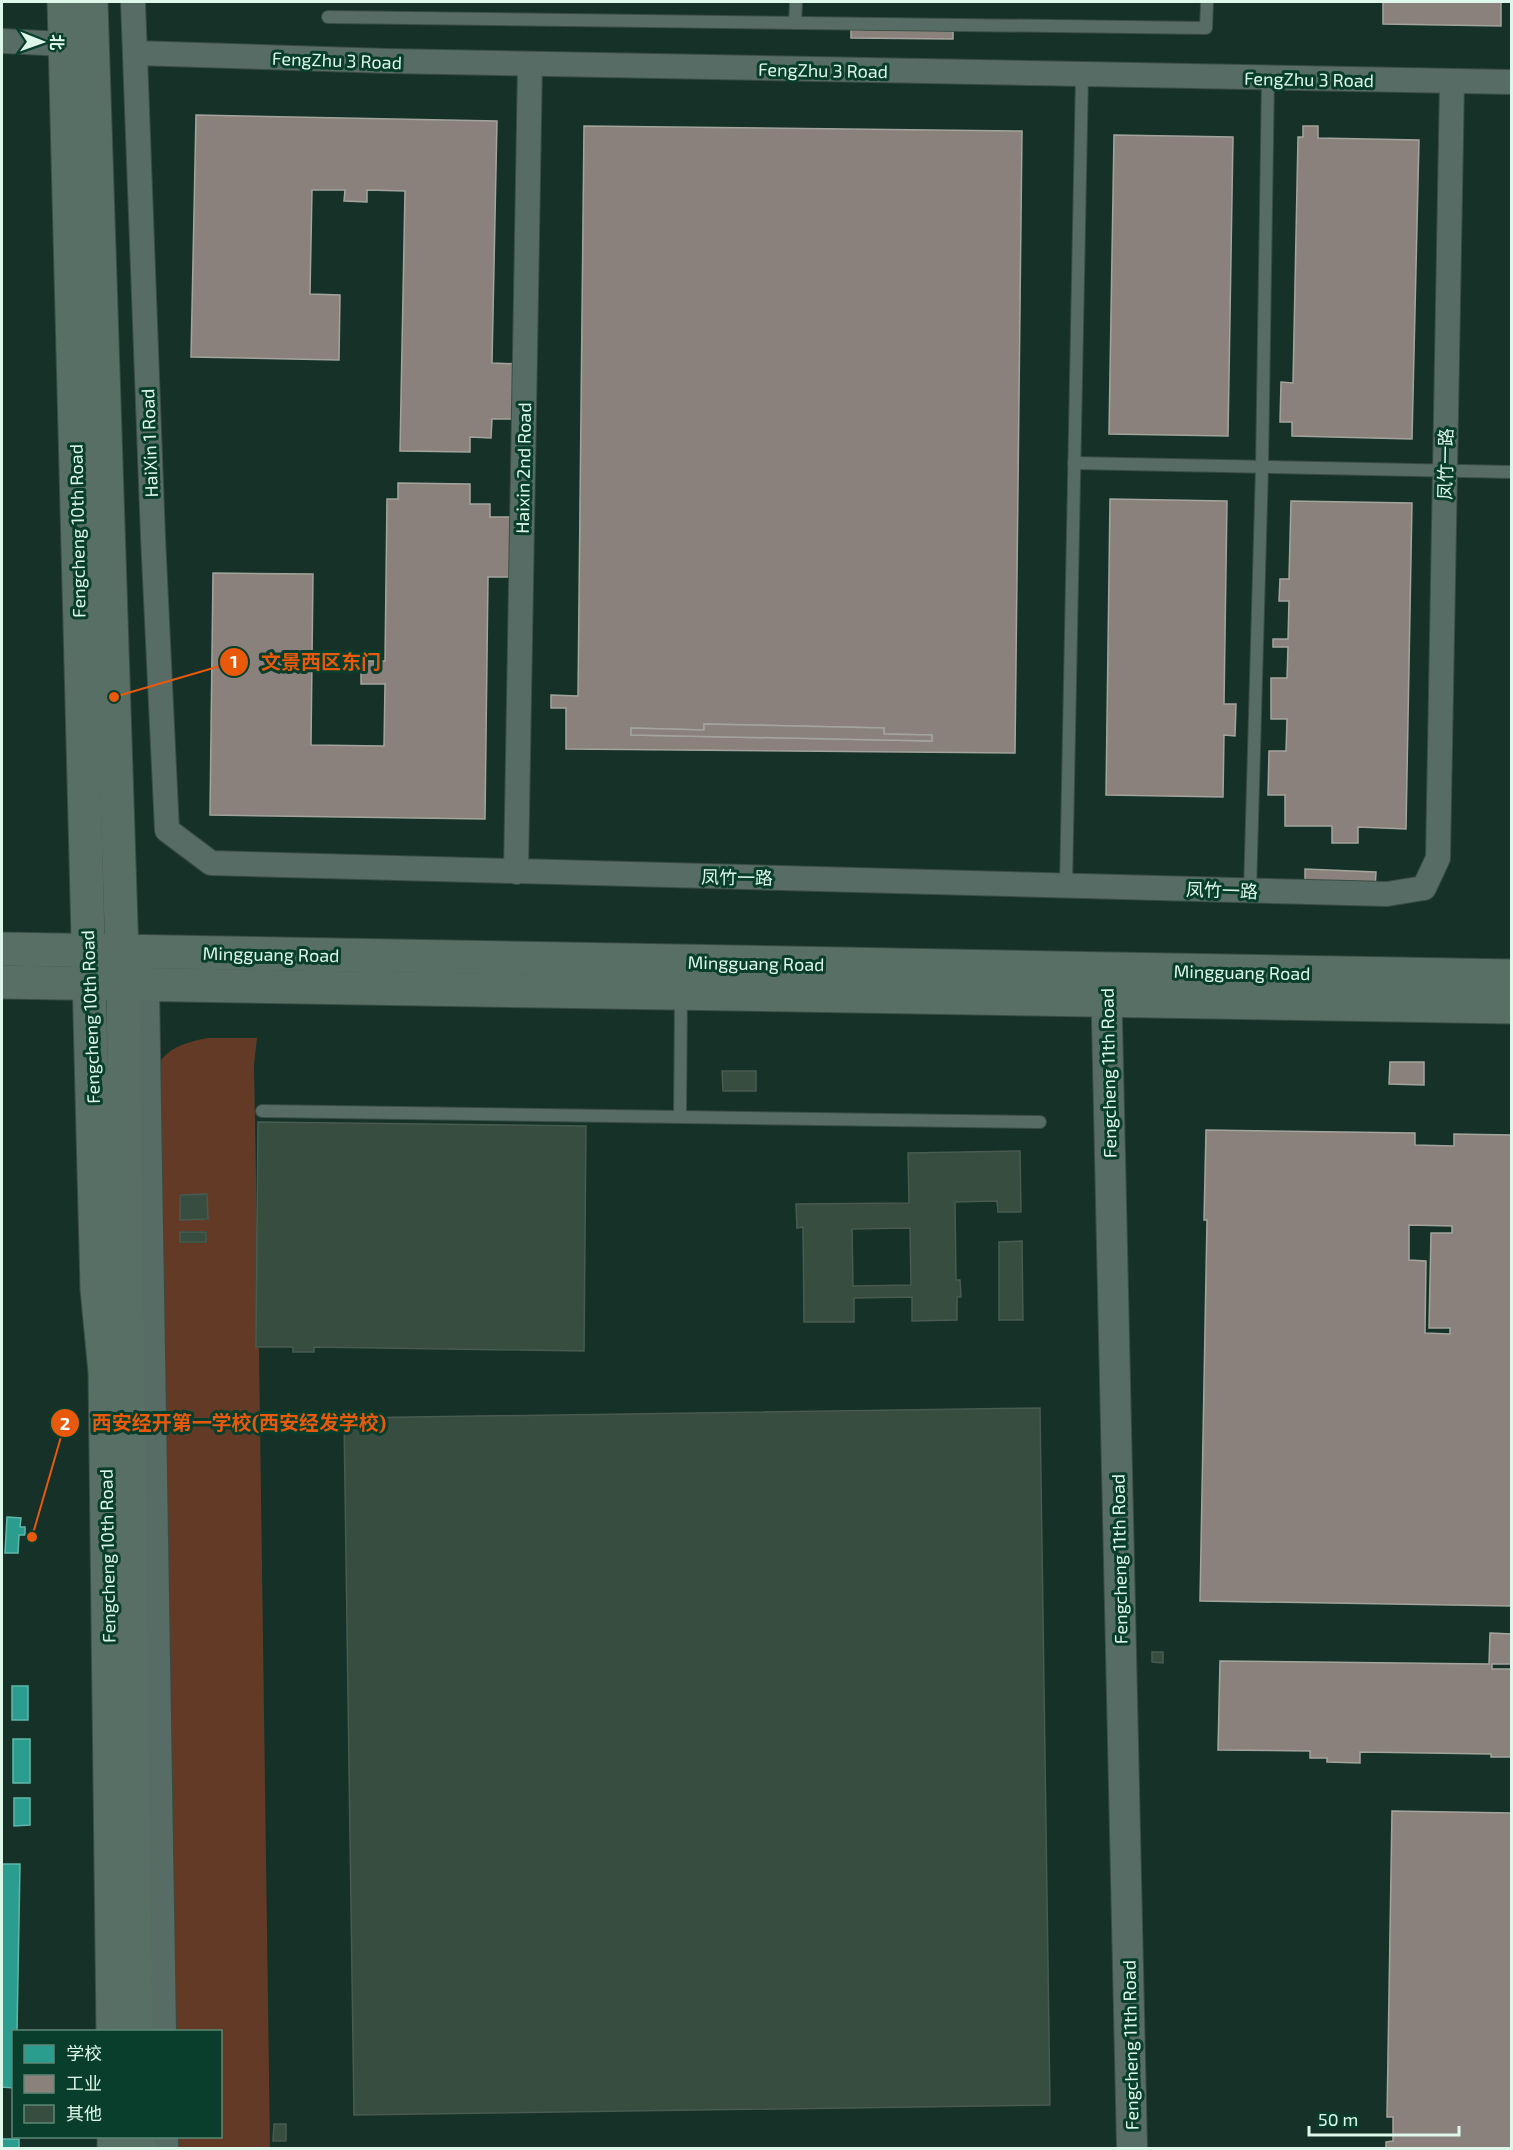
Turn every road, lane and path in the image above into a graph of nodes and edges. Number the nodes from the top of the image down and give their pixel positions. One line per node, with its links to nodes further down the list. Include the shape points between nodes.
1 (64, 2): 9 (main road, Fengcheng 10th Road)
2 (91, 2): 26 (main road, Fengcheng 10th Road)
3 (133, 2): 10 (street, HaiXin 1 Road)
4 (796, 2): 7 (lane)
5 (1207, 2): 7 (lane, via 1206,28)
6 (328, 17): 7 (lane)
7 (795, 23)
8 (2, 42): 9 (street)
9 (65, 44): 25 (main road, Fengcheng 10th Road)
10 (135, 53): 11 (street, FengZhu 3 Road); 20 (street, HaiXin 1 Road, via 167,830)
11 (530, 64): 12 (street, FengZhu 3 Road); 21 (street, Haixin 2nd Road)
12 (1082, 75): 13 (street, FengZhu 3 Road); 16 (lane)
13 (1268, 78): 14 (street, FengZhu 3 Road); 17 (lane)
14 (1452, 82): 15 (street, FengZhu 3 Road); 18 (street, 凤竹一路)
15 (1512, 82)
16 (1074, 463): 17 (lane); 22 (lane)
17 (1262, 467): 18 (lane); 23 (lane)
18 (1445, 470): 19 (lane); 23 (street, 凤竹一路, via 1437,858 1424,888 1387,894)
19 (1512, 472)
20 (211, 863): 21 (street, 凤竹一路)
21 (516, 872): 22 (street, 凤竹一路)
22 (1065, 886): 23 (street, 凤竹一路)
23 (1250, 891)
24 (2, 949): 25 (main road, Mingguang Road)
25 (87, 951): 26 (main road, Mingguang Road); 29 (main road, Fengcheng 10th Road)
26 (122, 951): 30 (main road, Fengcheng 10th Road); 31 (main road, Mingguang Road)
27 (1512, 976): 31 (main road, Mingguang Road)
28 (2, 982): 29 (main road, Mingguang Road)
29 (89, 984): 30 (main road, Mingguang Road); 37 (main road, Fengcheng 10th Road, via 97,1289 105,1372)
30 (135, 985): 32 (main road, Mingguang Road); 38 (main road, Fengcheng 10th Road); 39 (street)
31 (1106, 985): 32 (main road, Mingguang Road); 33 (main road, Mingguang Road); 40 (street, Fengcheng 11th Road)
32 (681, 994): 35 (lane)
33 (1512, 1007)
34 (262, 1111): 35 (lane)
35 (680, 1117): 36 (lane)
36 (1040, 1122)
37 (112, 2030)
38 (136, 2030)
39 (164, 2030)
40 (1132, 2148)

